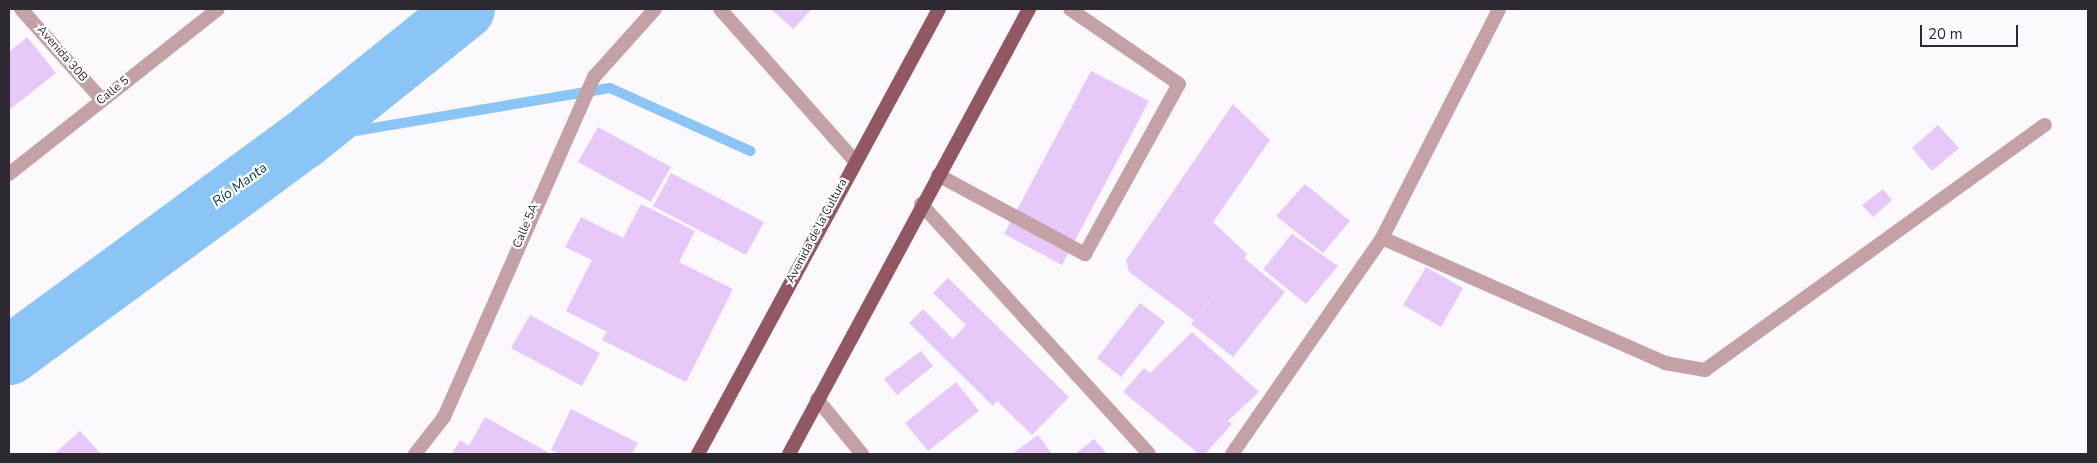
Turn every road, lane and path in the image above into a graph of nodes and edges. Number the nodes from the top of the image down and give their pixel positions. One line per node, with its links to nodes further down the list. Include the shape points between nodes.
1 (21, 9): 9 (street, Avenida 30B)
2 (218, 9): 9 (street, Calle 5)
3 (656, 9): 17 (street, Calle 5A, via 594,77 571,122 444,416)
4 (720, 9): 11 (street)
5 (939, 9): 11 (main road, Avenida de la Cultura)
6 (1029, 9): 13 (main road)
7 (1070, 9): 13 (street, via 1179,84 1085,254)
8 (1499, 9): 15 (street)
9 (102, 100): 12 (street, Calle 5)
10 (2046, 124): 15 (street, via 1705,370 1665,363)
11 (855, 161): 18 (main road, Avenida de la Cultura)
12 (9, 174)
13 (938, 174): 14 (main road)
14 (920, 204): 16 (main road); 21 (street)
15 (1382, 238): 22 (street)
16 (817, 399): 19 (main road); 20 (street)
17 (415, 454)
18 (698, 454)
19 (789, 454)
20 (862, 454)
21 (1149, 454)
22 (1232, 454)

